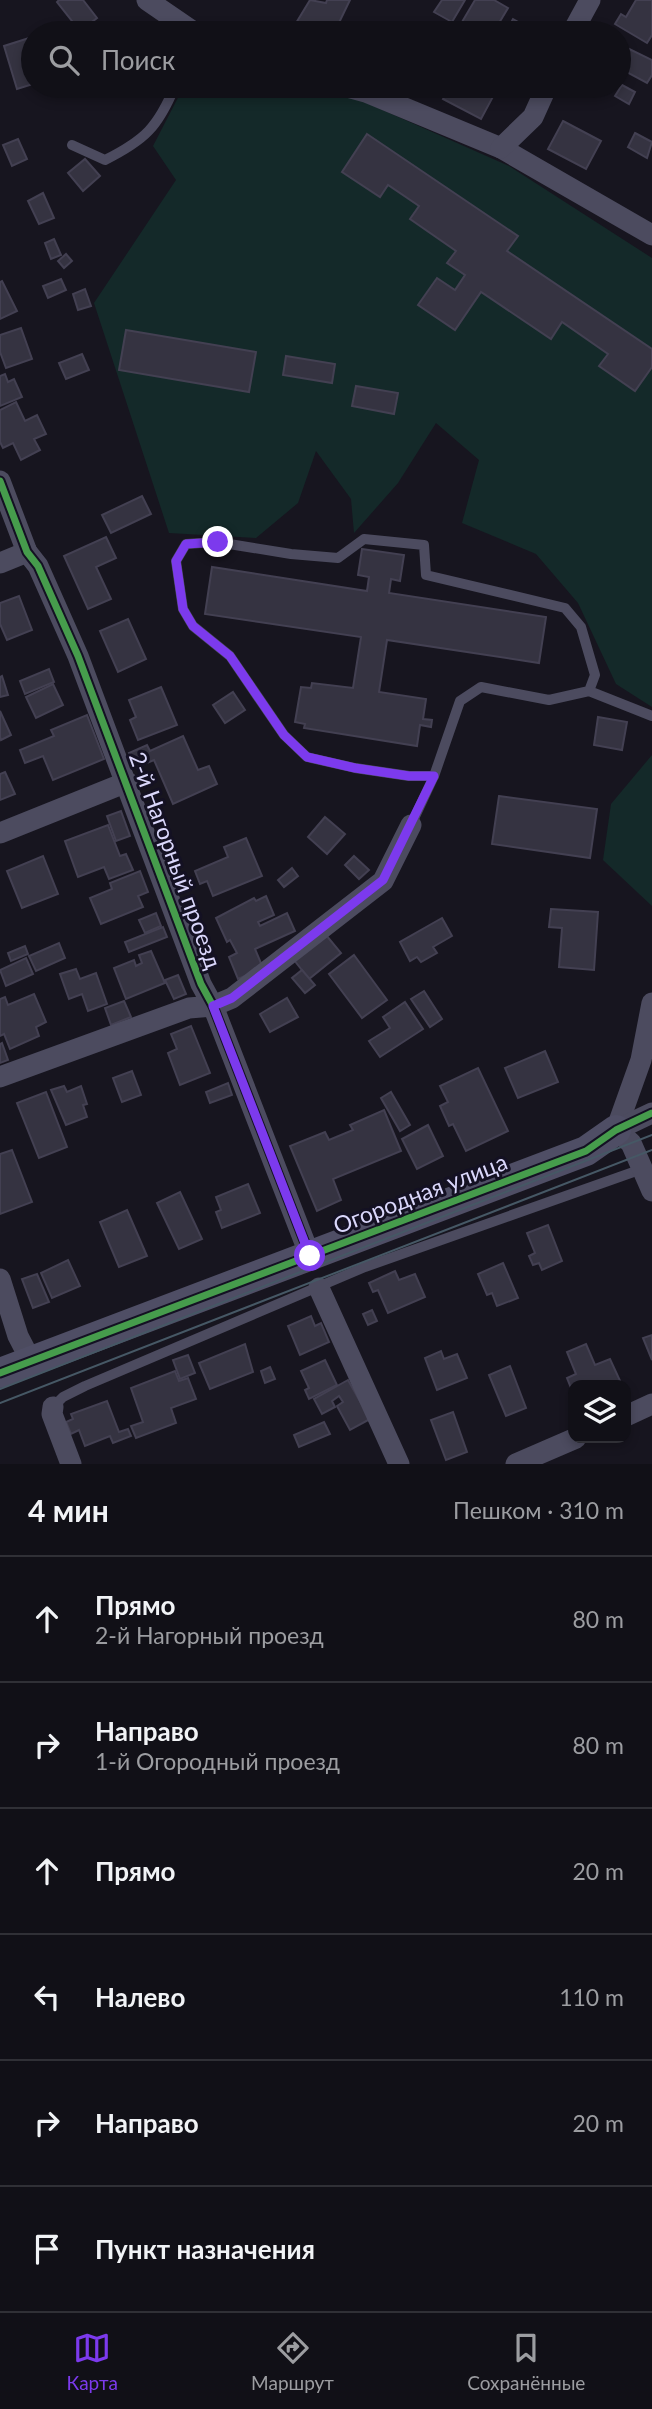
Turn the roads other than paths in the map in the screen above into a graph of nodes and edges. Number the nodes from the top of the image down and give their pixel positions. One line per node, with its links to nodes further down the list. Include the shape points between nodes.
1 (147, 0): 3 (street)
2 (590, 0): 4 (street)
3 (178, 21)
4 (579, 21)
5 (169, 98): 8 (lane, via 156,126 137,144 105,160)
6 (380, 98): 9 (street)
7 (542, 98): 9 (street, via 533,117)
8 (72, 145)
9 (501, 148): 10 (street)
10 (652, 236)
11 (0, 481): 12 (street, 2-й Нагорный проезд)
12 (27, 552): 13 (street); 17 (street, 2-й Нагорный проезд, via 38,566 78,656)
13 (0, 563)
14 (589, 691): 15 (lane); 16 (lane, via 549,700 481,687 460,701); 16 (lane, via 595,675 581,626 565,608 426,575 424,545 364,539 338,558 218,542 186,544 176,561 183,609 193,626 230,656 284,735 307,757 355,768)
15 (652, 716)
16 (434, 776): 18 (lane)
17 (127, 782): 19 (street); 21 (street, 2-й Нагорный проезд)
18 (411, 825): 21 (street, via 383,880 232,998)
19 (0, 833)
20 (652, 1003): 22 (street)
21 (213, 1006): 23 (street, via 189,1008); 28 (street, 2-й Нагорный проезд)
22 (646, 1063): 25 (street)
23 (0, 1077)
24 (652, 1113): 25 (street, Огородная улица)
25 (616, 1130): 26 (street, via 631,1143); 28 (street, Огородная улица, via 586,1151)
26 (642, 1169): 27 (street); 30 (lane, via 365,1267)
27 (652, 1191)
28 (310, 1256): 31 (street, Огородная улица)
29 (0, 1279): 31 (street)
30 (319, 1288): 34 (lane, via 85,1386); 38 (street)
31 (31, 1361): 32 (street, Огородная улица)
32 (0, 1373)
33 (652, 1404): 35 (street)
34 (53, 1407): 37 (street)
35 (631, 1414)
36 (568, 1441): 39 (street)
37 (71, 1464)
38 (399, 1464)
39 (516, 1464)

